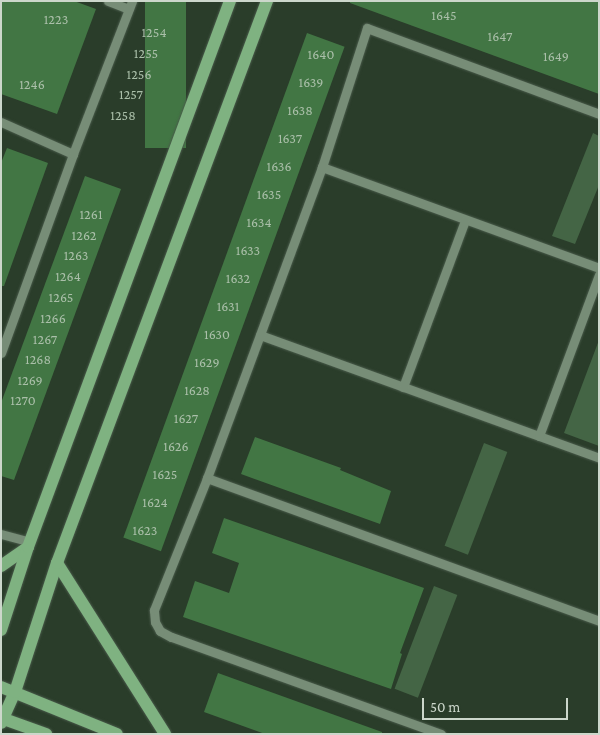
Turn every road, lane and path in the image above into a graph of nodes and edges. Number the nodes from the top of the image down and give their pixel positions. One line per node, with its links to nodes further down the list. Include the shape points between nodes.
1 (108, 1): 4 (street)
2 (230, 1): 19 (main road)
3 (267, 1): 20 (main road)
4 (131, 5): 7 (street)
5 (599, 114): 8 (street, via 367,28)
6 (1, 122): 7 (street)
7 (73, 154): 13 (street)
8 (322, 167): 9 (street); 12 (street)
9 (465, 220): 10 (street); 14 (street)
10 (599, 268)
11 (599, 276): 15 (street)
12 (260, 335): 14 (street); 17 (street)
13 (1, 353)
14 (403, 387): 15 (street)
15 (539, 436): 16 (street)
16 (599, 458)
17 (207, 478): 22 (street); 30 (street, via 154,610 160,631)
18 (1, 534): 19 (street)
19 (29, 545): 21 (main road); 23 (main road)
20 (57, 563): 25 (main road); 29 (main road)
21 (1, 566)
22 (599, 621)
23 (1, 630)
24 (1, 686): 25 (main road)
25 (15, 692): 26 (main road); 28 (main road)
26 (2, 720): 27 (main road)
27 (46, 734)
28 (117, 734)
29 (165, 734)
30 (441, 734)

